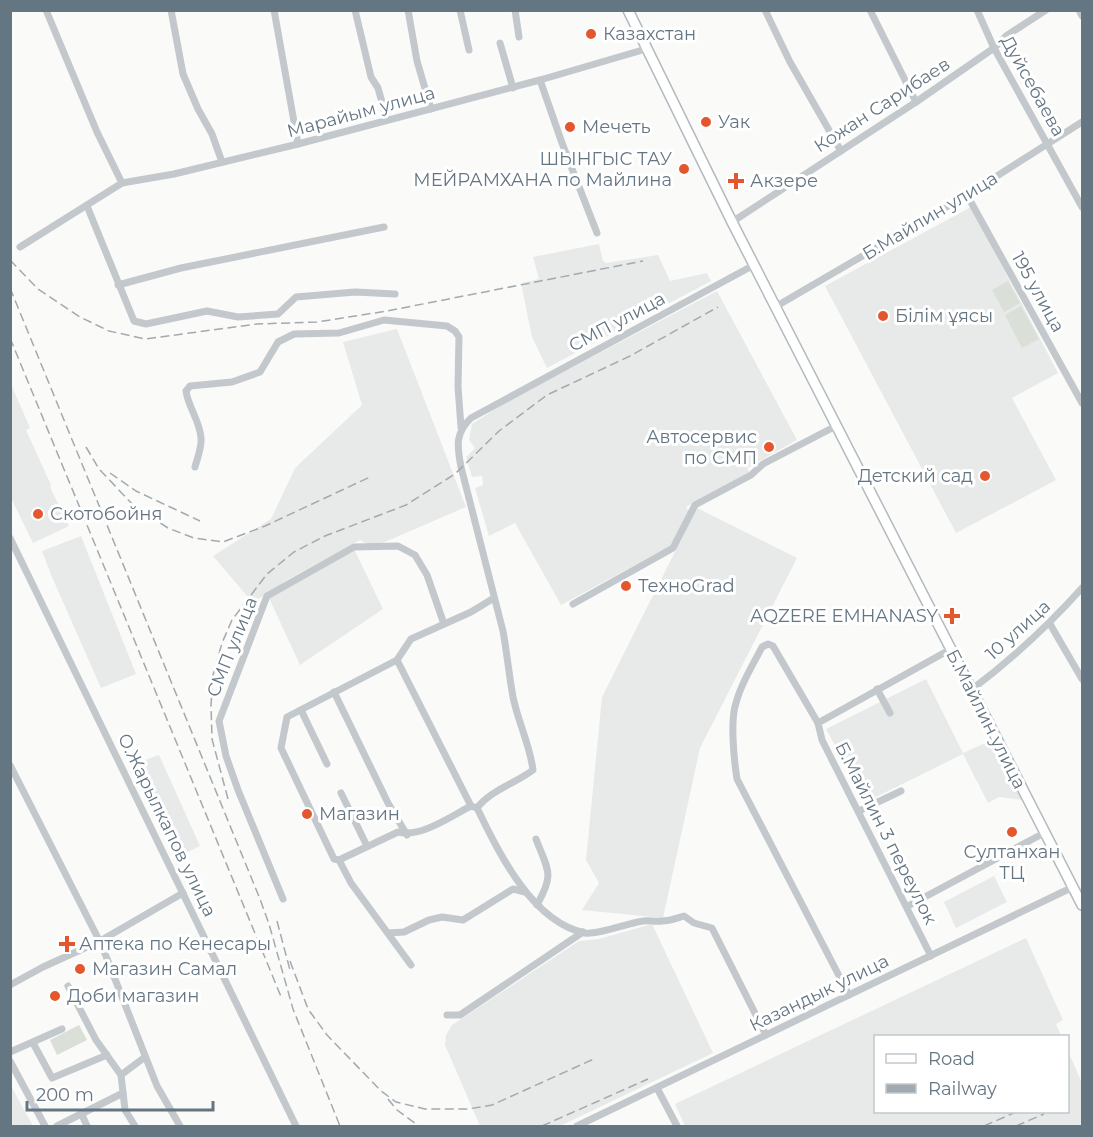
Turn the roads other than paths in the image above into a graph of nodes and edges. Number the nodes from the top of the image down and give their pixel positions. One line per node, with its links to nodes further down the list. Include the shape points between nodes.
1 (46, 10): 30 (street)
2 (171, 10): 29 (street, via 183,74)
3 (274, 10): 26 (street)
4 (355, 10): 24 (street, via 371,77)
5 (408, 10): 23 (street)
6 (460, 10): 19 (street)
7 (515, 10): 15 (street)
8 (628, 10): 18 (street, Б.Майлин улица)
9 (765, 10): 28 (street)
10 (870, 10): 22 (street)
11 (977, 10): 17 (street, Дуйсебаева)
12 (1046, 10): 17 (street, Кожан Сарибаев)
13 (1079, 10): 14 (street)
14 (1083, 16)
15 (519, 37)
16 (500, 43): 21 (street)
17 (994, 48): 22 (street, Кожан Сарибаев); 27 (street, Дуйсебаева)
18 (646, 49): 20 (street, Марайым улица); 34 (street, Б.Майлин улица)
19 (469, 50)
20 (540, 80): 21 (street, Марайым улица); 36 (street)
21 (513, 87): 23 (street, Марайым улица)
22 (916, 102): 28 (street, Кожан Сарибаев)
23 (431, 109): 24 (street, Марайым улица)
24 (387, 120): 26 (street, Марайым улица)
25 (1083, 122): 27 (street, Б.Майлин улица)
26 (298, 144): 29 (street, Марайым улица)
27 (1048, 145): 31 (street, Б.Майлин улица); 33 (street, Дуйсебаева)
28 (841, 151): 34 (street, Кожан Сарибаев)
29 (222, 162): 30 (street, Марайым улица)
30 (122, 183): 32 (street, Марайым улица)
31 (967, 195): 41 (street, Б.Майлин улица); 42 (street, 195 улица)
32 (87, 206): 37 (street, Марайым улица); 39 (street)
33 (1083, 207)
34 (732, 222): 38 (street, Б.Майлин улица)
35 (384, 227): 39 (street, via 181,268)
36 (597, 233)
37 (20, 247)
38 (754, 265): 41 (street, Б.Майлин улица); 44 (street, СМП улица, via 471,418)
39 (118, 285): 40 (street, via 134,321 146,324 207,311 238,316 278,314 297,297 355,292)
40 (395, 294)
41 (775, 307): 43 (street, Б.Майлин улица)
42 (1083, 403)
43 (836, 426): 51 (street, via 695,505 673,548); 54 (street, Б.Майлин улица)
44 (461, 427): 45 (street, via 459,337 455,331 447,326 384,320 339,333 294,334 278,342 260,372 232,382 190,386 186,391 188,402 202,440); 50 (street, via 461,467)
45 (195, 467)
46 (10, 538): 47 (street, О.Жарылкапов улица)
47 (18, 554): 48 (street); 76 (street, О.Жарылкапов улица)
48 (10, 558)
49 (1083, 588): 53 (street, 10 улица)
50 (494, 598): 52 (street); 67 (street, via 513,698 533,770)
51 (573, 603)
52 (444, 624): 55 (street, via 411,639); 77 (street, СМП улица, via 427,575 415,555 398,546 354,547 267,596 219,721 238,790)
53 (1050, 624): 56 (street); 58 (street, 10 улица)
54 (951, 649): 57 (street); 58 (street, Б.Майлин улица)
55 (397, 660): 59 (street); 67 (street)
56 (1083, 679)
57 (877, 689): 61 (street); 62 (street)
58 (970, 690): 69 (street, Б.Майлин улица)
59 (334, 692): 60 (street); 70 (street)
60 (301, 710): 63 (street); 73 (street, via 287,717 281,748 323,839 334,859)
61 (890, 712)
62 (818, 723): 68 (street, Б.Майлин 3 переулок, via 822,740); 88 (street, Б.Майлин 3 переулок, via 773,646 762,647 735,705 737,779)
63 (327, 764)
64 (10, 765): 83 (street)
65 (901, 791): 68 (street)
66 (341, 793): 72 (street)
67 (474, 807): 70 (street); 75 (street)
68 (859, 811): 80 (street, Б.Майлин 3 переулок)
69 (1044, 833): 74 (street, Б.Майлин улица); 80 (street)
70 (407, 835): 72 (street, via 398,832)
71 (536, 839): 78 (street, via 549,874 549,885)
72 (367, 846): 73 (street)
73 (339, 860): 81 (street)
74 (1073, 887): 79 (street, Б.Майлин улица); 84 (street, Казандык улица)
75 (526, 892): 78 (street); 81 (street, via 513,889 463,920 429,920 404,932)
76 (183, 893): 83 (street); 106 (street, О.Жарылкапов улица)
77 (283, 898)
78 (537, 905): 82 (street, via 562,925)
79 (1083, 905)
80 (908, 906): 84 (street, Б.Майлин 3 переулок)
81 (387, 933): 85 (street)
82 (585, 933): 89 (street, via 460,1015); 91 (street, via 684,916 712,928)
83 (100, 941): 86 (street); 95 (street)
84 (932, 956): 88 (street, Казандык улица)
85 (411, 965)
86 (10, 985)
87 (68, 986): 94 (street)
88 (849, 995): 91 (street, Казандык улица)
89 (447, 1015)
90 (62, 1029): 92 (street)
91 (766, 1035): 98 (street, Казандык улица)
92 (33, 1043): 93 (street); 94 (street, via 52,1078)
93 (10, 1052)
94 (107, 1055): 97 (street)
95 (145, 1057): 97 (street); 105 (street)
96 (10, 1060): 101 (street)
97 (121, 1075): 99 (street)
98 (657, 1088): 107 (street, Казандык улица); 108 (street)
99 (123, 1093): 100 (street); 104 (street, via 125,1110)
100 (82, 1115): 102 (street); 103 (street)
101 (45, 1126)
102 (57, 1126)
103 (87, 1126)
104 (135, 1126)
105 (180, 1126)
106 (296, 1126)
107 (577, 1126)
108 (677, 1126)

